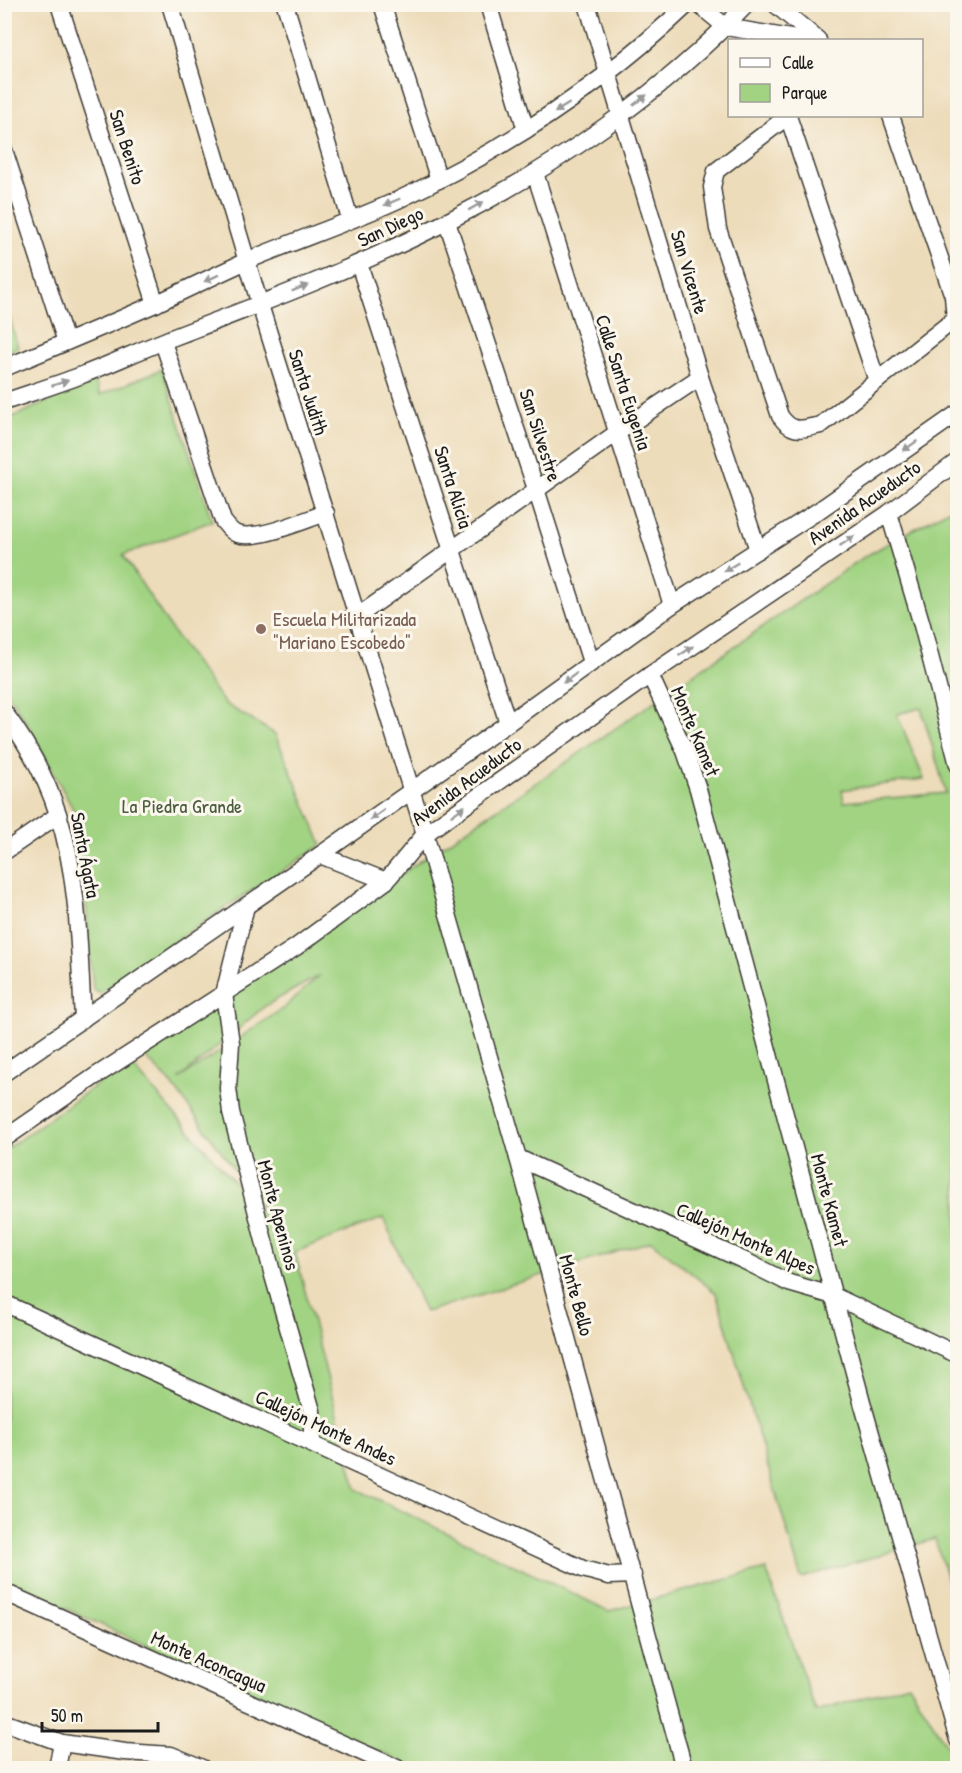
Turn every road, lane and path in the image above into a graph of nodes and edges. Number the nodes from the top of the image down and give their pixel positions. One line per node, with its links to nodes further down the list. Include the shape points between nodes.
1 (59, 4): 27 (street, San Benito)
2 (170, 4): 25 (street, Santa Judith)
3 (285, 4): 23 (street)
4 (382, 4): 22 (street)
5 (488, 4): 19 (street)
6 (587, 4): 14 (street, San Vicente)
7 (688, 4): 14 (street, San Diego)
8 (698, 4): 11 (street)
9 (747, 4): 11 (street, San Diego)
10 (775, 4): 13 (street)
11 (726, 27): 12 (street); 15 (street, San Diego, one-way to 11)
12 (796, 39)
13 (817, 39)
14 (608, 75): 15 (street, San Vicente); 19 (street, San Diego, one-way to 19)
15 (620, 115): 21 (street, San Diego); 32 (street, San Vicente)
16 (787, 117): 33 (street, via 716,171 712,187 718,229 780,416 786,425 797,430 821,425)
17 (788, 117): 33 (street)
18 (891, 117): 33 (street, via 953,296 955,319)
19 (526, 130): 22 (street, San Diego)
20 (4, 150): 29 (street)
21 (535, 173): 24 (street, San Diego, one-way to 21); 36 (street, Calle Santa Eugenia)
22 (439, 180): 23 (street, San Diego, one-way to 23)
23 (351, 219): 25 (street, San Diego)
24 (447, 222): 26 (street, San Diego); 38 (street, San Silvestre)
25 (248, 261): 27 (street, San Diego, one-way to 27); 28 (street, Santa Judith)
26 (359, 264): 28 (street, San Diego, one-way to 26); 41 (street, Santa Alicia)
27 (156, 304): 29 (street, San Diego)
28 (260, 305): 30 (street, San Diego); 39 (street, Santa Judith)
29 (66, 342): 31 (street, San Diego)
30 (163, 342): 34 (street, San Diego, one-way to 30); 39 (street, via 228,528 235,534 256,535)
31 (4, 368)
32 (700, 377): 36 (street); 42 (street, San Vicente)
33 (876, 381)
34 (4, 402)
35 (957, 412): 42 (street, Avenida Acueducto, one-way to 42)
36 (618, 432): 38 (street); 43 (street, Calle Santa Eugenia)
37 (957, 461): 40 (street, Avenida Acueducto)
38 (536, 489): 41 (street); 45 (street, San Silvestre)
39 (326, 513): 44 (street, Santa Judith)
40 (889, 513): 46 (street, Avenida Acueducto, one-way to 40); 49 (street)
41 (452, 549): 44 (street); 48 (street, Santa Alicia)
42 (759, 550): 43 (street, Avenida Acueducto, one-way to 43)
43 (672, 605): 45 (street, Avenida Acueducto)
44 (358, 616): 51 (street, Santa Judith)
45 (591, 663): 48 (street, Avenida Acueducto, one-way to 48)
46 (650, 675): 53 (street, Avenida Acueducto, one-way to 46); 63 (street, Monte Kamet, via 698,789)
47 (7, 720): 52 (street, Santa Ágata, via 32,755)
48 (508, 723): 51 (street, Avenida Acueducto)
49 (953, 731): 50 (street)
50 (957, 765)
51 (412, 790): 53 (street, Santa Judith); 55 (street, Avenida Acueducto, one-way to 55)
52 (58, 815): 54 (street); 59 (street, Santa Ágata, via 74,895)
53 (425, 834): 56 (street, Avenida Acueducto); 62 (street, Monte Bello)
54 (4, 852)
55 (320, 855): 56 (street); 57 (street, Avenida Acueducto)
56 (387, 881): 58 (street, Avenida Acueducto)
57 (246, 906): 58 (street); 59 (street, Avenida Acueducto)
58 (224, 994): 61 (street, Avenida Acueducto); 66 (street, Monte Apeninos, via 231,1043 231,1112 312,1411)
59 (83, 1019): 60 (street, Avenida Acueducto)
60 (4, 1073)
61 (4, 1139)
62 (518, 1158): 63 (street, Callejón Monte Alpes, via 789,1283); 67 (street, Monte Bello)
63 (834, 1296): 65 (street, Callejón Monte Alpes); 70 (street, Monte Kamet)
64 (4, 1303): 66 (street, Callejón Monte Andes)
65 (957, 1355)
66 (312, 1444): 67 (street, Callejón Monte Andes, via 583,1569 609,1576)
67 (633, 1575): 76 (street, Monte Bello)
68 (4, 1592): 75 (street, Monte Aconcagua)
69 (4, 1722): 71 (street)
70 (957, 1740)
71 (62, 1743): 72 (street); 73 (street)
72 (170, 1762): 74 (street)
73 (57, 1768)
74 (202, 1768)
75 (397, 1768)
76 (684, 1768)

